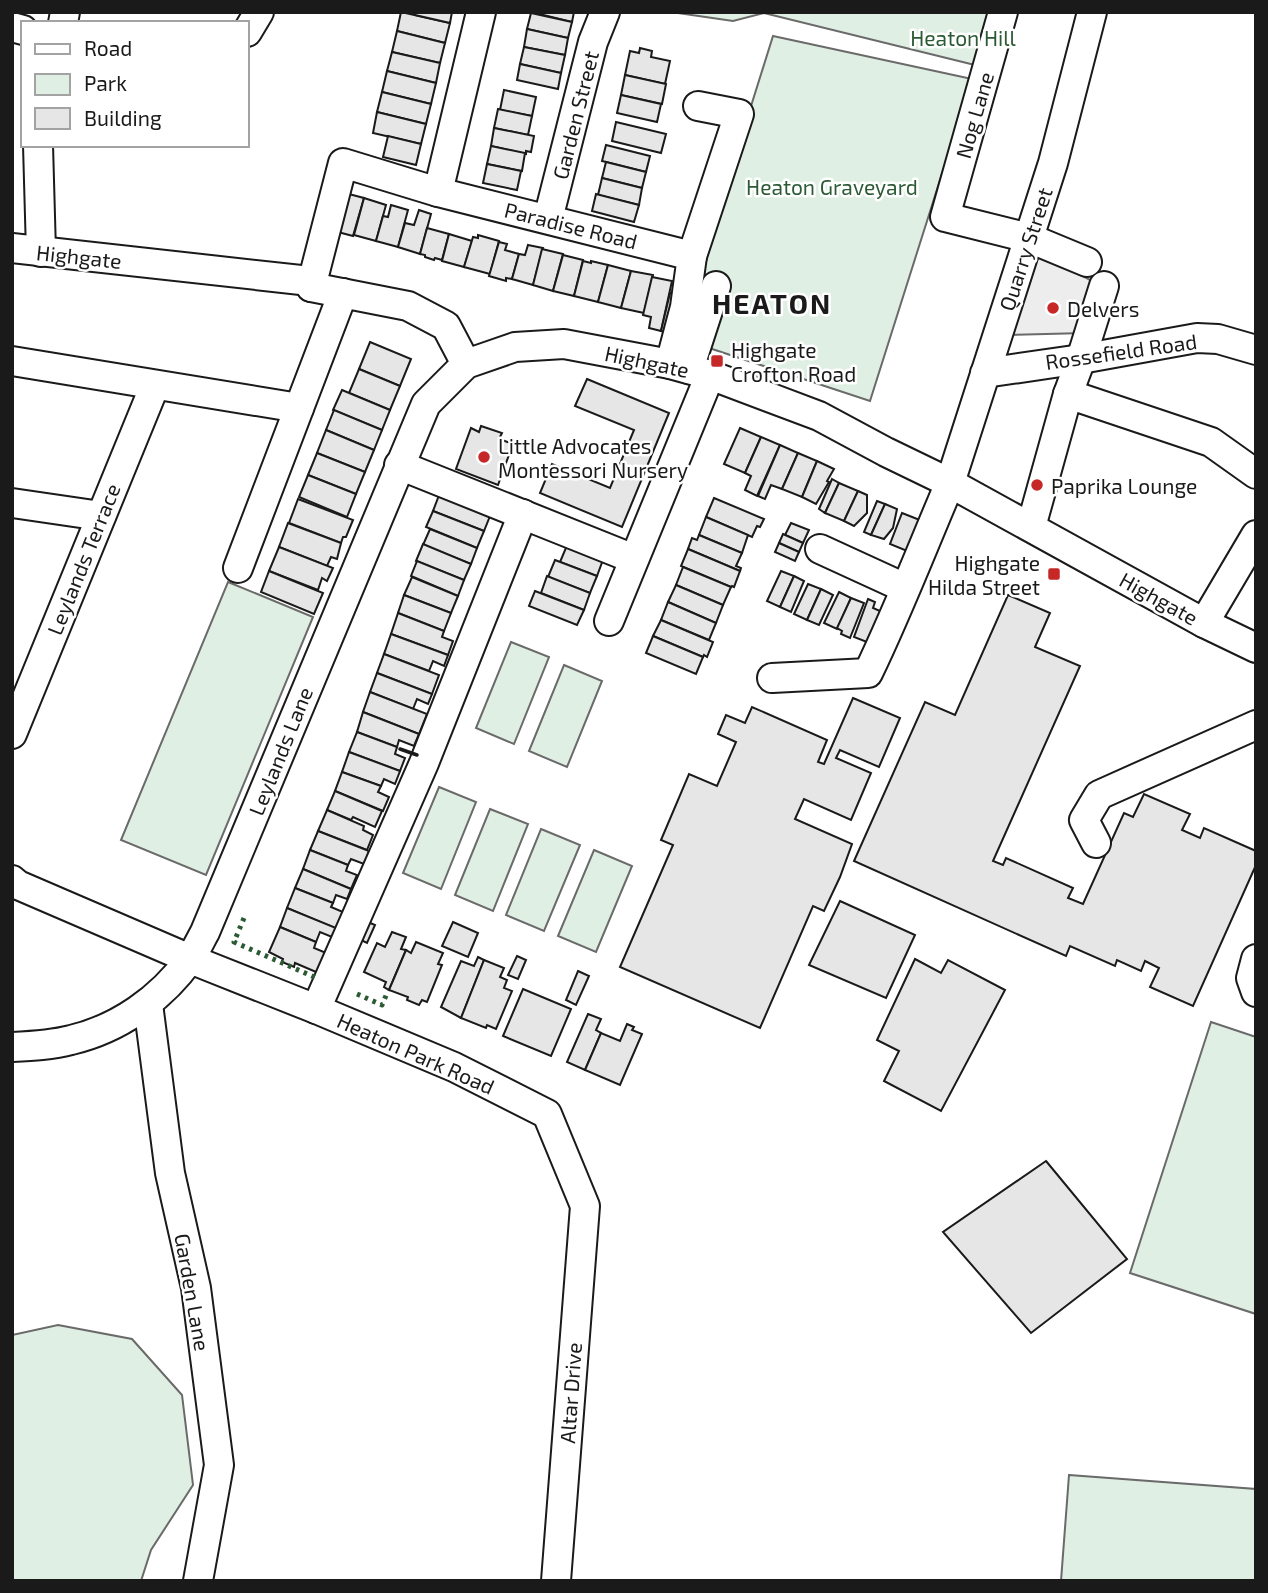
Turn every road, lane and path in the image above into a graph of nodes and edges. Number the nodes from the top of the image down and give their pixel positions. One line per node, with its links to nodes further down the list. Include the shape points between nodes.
1 (259, 12): 6 (street)
2 (481, 12): 9 (street)
3 (605, 12): 10 (street, Garden Street, via 593,42)
4 (1003, 12): 11 (street, Nog Lane, via 945,217)
5 (1092, 12): 11 (street, Quarry Street)
6 (248, 30)
7 (698, 106): 14 (street, via 739,114)
8 (38, 147): 13 (street)
9 (438, 192): 10 (street, Paradise Road); 16 (street, Paradise Road, via 334,161)
10 (548, 219): 14 (street, Paradise Road)
11 (1029, 238): 15 (street); 25 (street, Quarry Street)
12 (12, 248): 13 (street, Highgate)
13 (41, 252): 16 (street, Highgate)
14 (692, 256): 24 (street, via 685,307)
15 (1087, 262)
16 (311, 284): 19 (street, Highgate)
17 (716, 286): 24 (street)
18 (1104, 286): 21 (street)
19 (343, 293): 23 (street, Highgate, via 408,306 446,326); 28 (street)
20 (1256, 350): 21 (street, Rossefield Road, via 1197,338)
21 (1081, 359): 25 (street, Rossefield Road); 27 (street)
22 (12, 361): 26 (street)
23 (466, 364): 24 (street, Highgate, via 515,347 564,344); 29 (street, Leylands Lane, via 426,404)
24 (690, 369): 31 (street, Highgate, via 819,416); 38 (street)
25 (985, 373): 31 (street, Quarry Street)
26 (155, 384): 28 (street); 34 (street, Leylands Terrace)
27 (1068, 394): 30 (street, via 1212,442); 35 (street)
28 (299, 408): 39 (street)
29 (399, 465): 33 (street); 50 (street, Leylands Lane)
30 (1256, 474)
31 (950, 483): 35 (street, Highgate); 40 (street, Quarry Street)
32 (12, 503): 34 (street)
33 (523, 514): 38 (street); 53 (street, via 424,763)
34 (101, 516): 46 (street, Leylands Terrace)
35 (1031, 527): 42 (street, Highgate)
36 (1256, 535): 42 (street)
37 (820, 548): 40 (street)
38 (634, 559): 41 (street)
39 (238, 568)
40 (905, 588): 44 (street, Quarry Street, via 868,673)
41 (609, 621)
42 (1204, 623): 43 (street, Highgate)
43 (1256, 648)
44 (772, 678)
45 (1256, 725): 47 (street, via 1100,795 1084,820)
46 (12, 734)
47 (1096, 843)
48 (12, 880): 50 (street)
49 (1256, 959): 51 (street, via 1251,978)
50 (190, 960): 52 (street, Leylands Lane); 53 (street, Heaton Park Road)
51 (1256, 992)
52 (148, 1004): 54 (street, Leylands Lane, via 71,1040); 56 (street, Garden Lane, via 170,1174 196,1288 219,1465)
53 (316, 1009): 55 (street, Heaton Park Road, via 454,1067 547,1114)
54 (12, 1047)
55 (585, 1206): 57 (street, Altar Drive)
56 (198, 1581)
57 (556, 1581)

